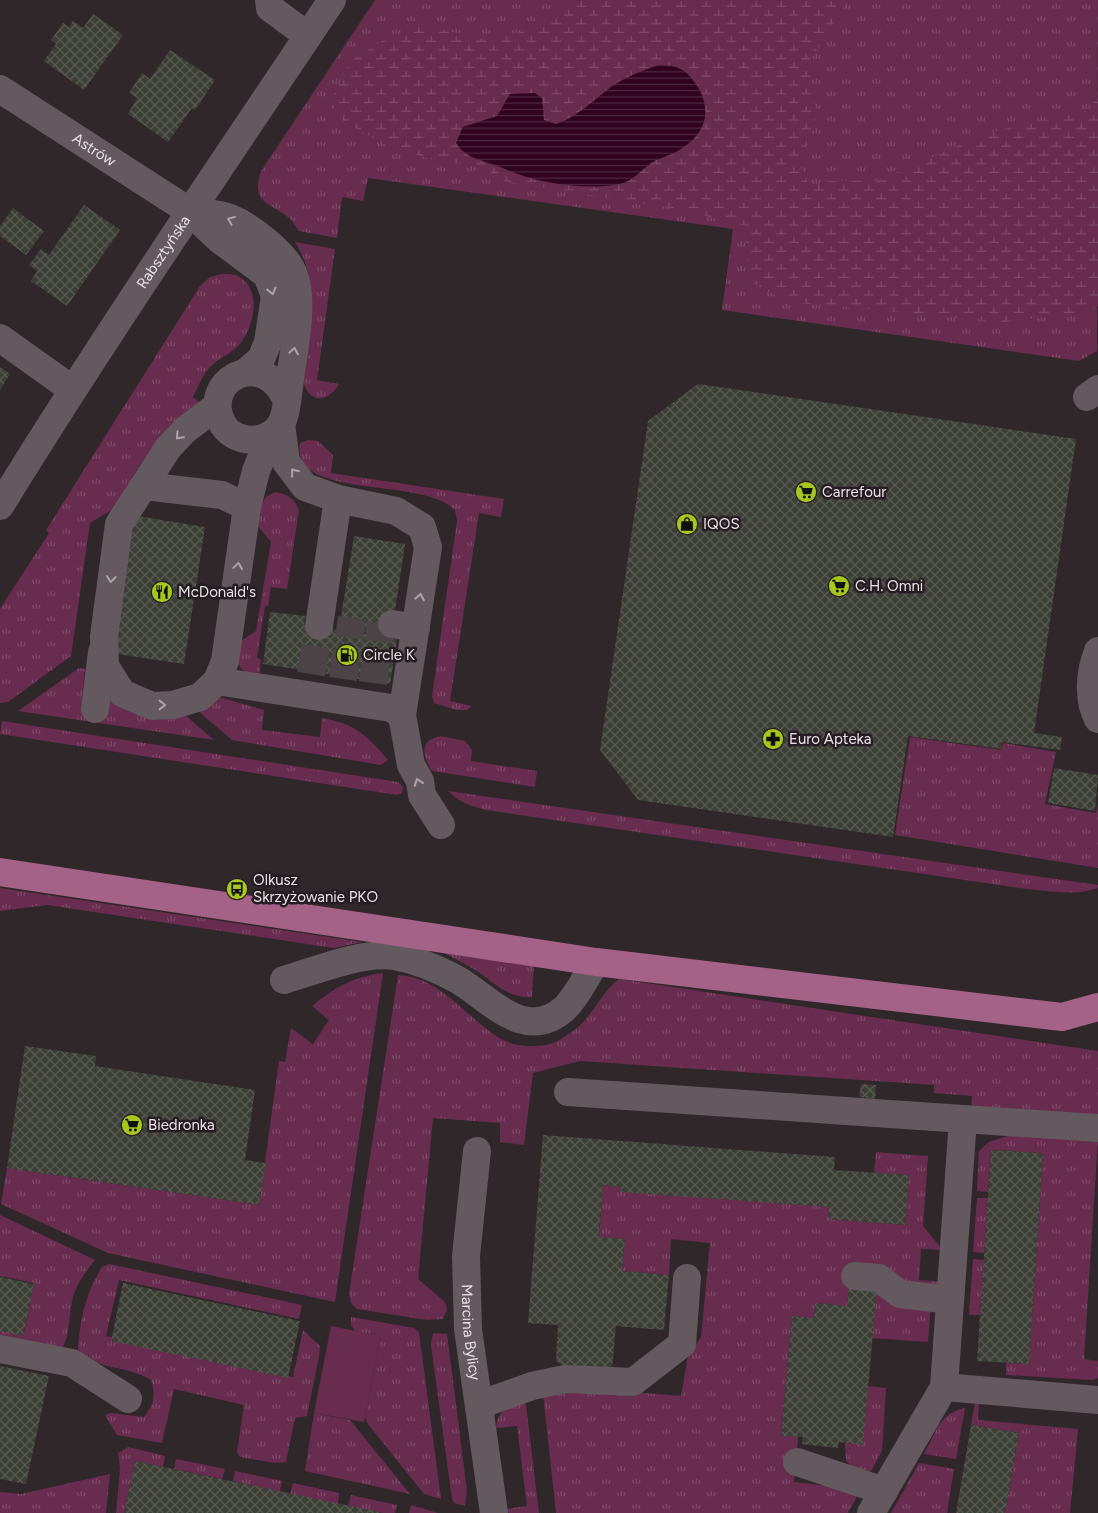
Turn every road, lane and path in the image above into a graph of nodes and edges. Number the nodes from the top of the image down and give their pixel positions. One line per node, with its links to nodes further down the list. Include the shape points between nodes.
1 (269, 0): 3 (street, via 270,8)
2 (332, 0): 3 (street, Rabsztyńska)
3 (308, 36): 5 (street, Rabsztyńska)
4 (0, 89): 5 (street, Astrów)
5 (189, 211): 7 (street, one-way to 7, via 220,240 267,275 275,296 268,342 261,358); 8 (street, Rabsztyńska); 10 (street, one-way to 5, via 297,333 294,274 279,253 251,230 229,218)
6 (0, 338): 8 (street)
7 (246, 372): 9 (street, via 224,386); 10 (street, via 271,378 280,387)
8 (73, 390): 13 (street, Rabsztyńska)
9 (218, 406): 10 (street, via 219,416 230,433 250,441); 11 (street, one-way to 11, via 185,430 168,448)
10 (279, 420): 12 (street, one-way to 10, via 305,487 286,462); 14 (street, via 256,471)
11 (144, 486): 14 (street, via 222,494); 16 (street, one-way to 16, via 118,524)
12 (338, 499): 15 (street); 20 (street, one-way to 12, via 404,626 428,547 422,527 396,510)
13 (0, 506)
14 (246, 507): 18 (street, one-way to 14, via 224,661)
15 (327, 619)
16 (104, 636): 18 (street, one-way to 18, via 105,666 122,693 152,706 173,705 200,697); 19 (street)
17 (1098, 651): 21 (street, via 1090,688 1092,708)
18 (217, 680): 20 (street, via 310,684 371,694)
19 (95, 709)
20 (402, 715): 22 (street, one-way to 20, via 422,795 420,781 411,766)
21 (1098, 719)
22 (440, 825)
23 (0, 872): 24 (main road)
24 (596, 962): 25 (street, via 565,1008 550,1018 535,1022 509,1017 458,980 427,964 393,956 358,958); 26 (main road, via 1062,1017)
25 (284, 980)
26 (1098, 1007)
27 (568, 1092): 28 (street)
28 (963, 1119): 29 (street); 33 (street)
29 (1098, 1128)
30 (477, 1151): 38 (street, Marcina Bylicy, via 466,1256 468,1329)
31 (855, 1276): 33 (street, via 879,1278 900,1294)
32 (687, 1278): 38 (street, via 682,1344 633,1382 564,1379 532,1386)
33 (950, 1300): 35 (street)
34 (0, 1349): 36 (street, via 72,1363)
35 (944, 1387): 37 (street); 40 (street)
36 (128, 1398)
37 (1098, 1400)
38 (479, 1405): 41 (street, Marcina Bylicy)
39 (797, 1462): 40 (street)
40 (877, 1502)
41 (494, 1513)

